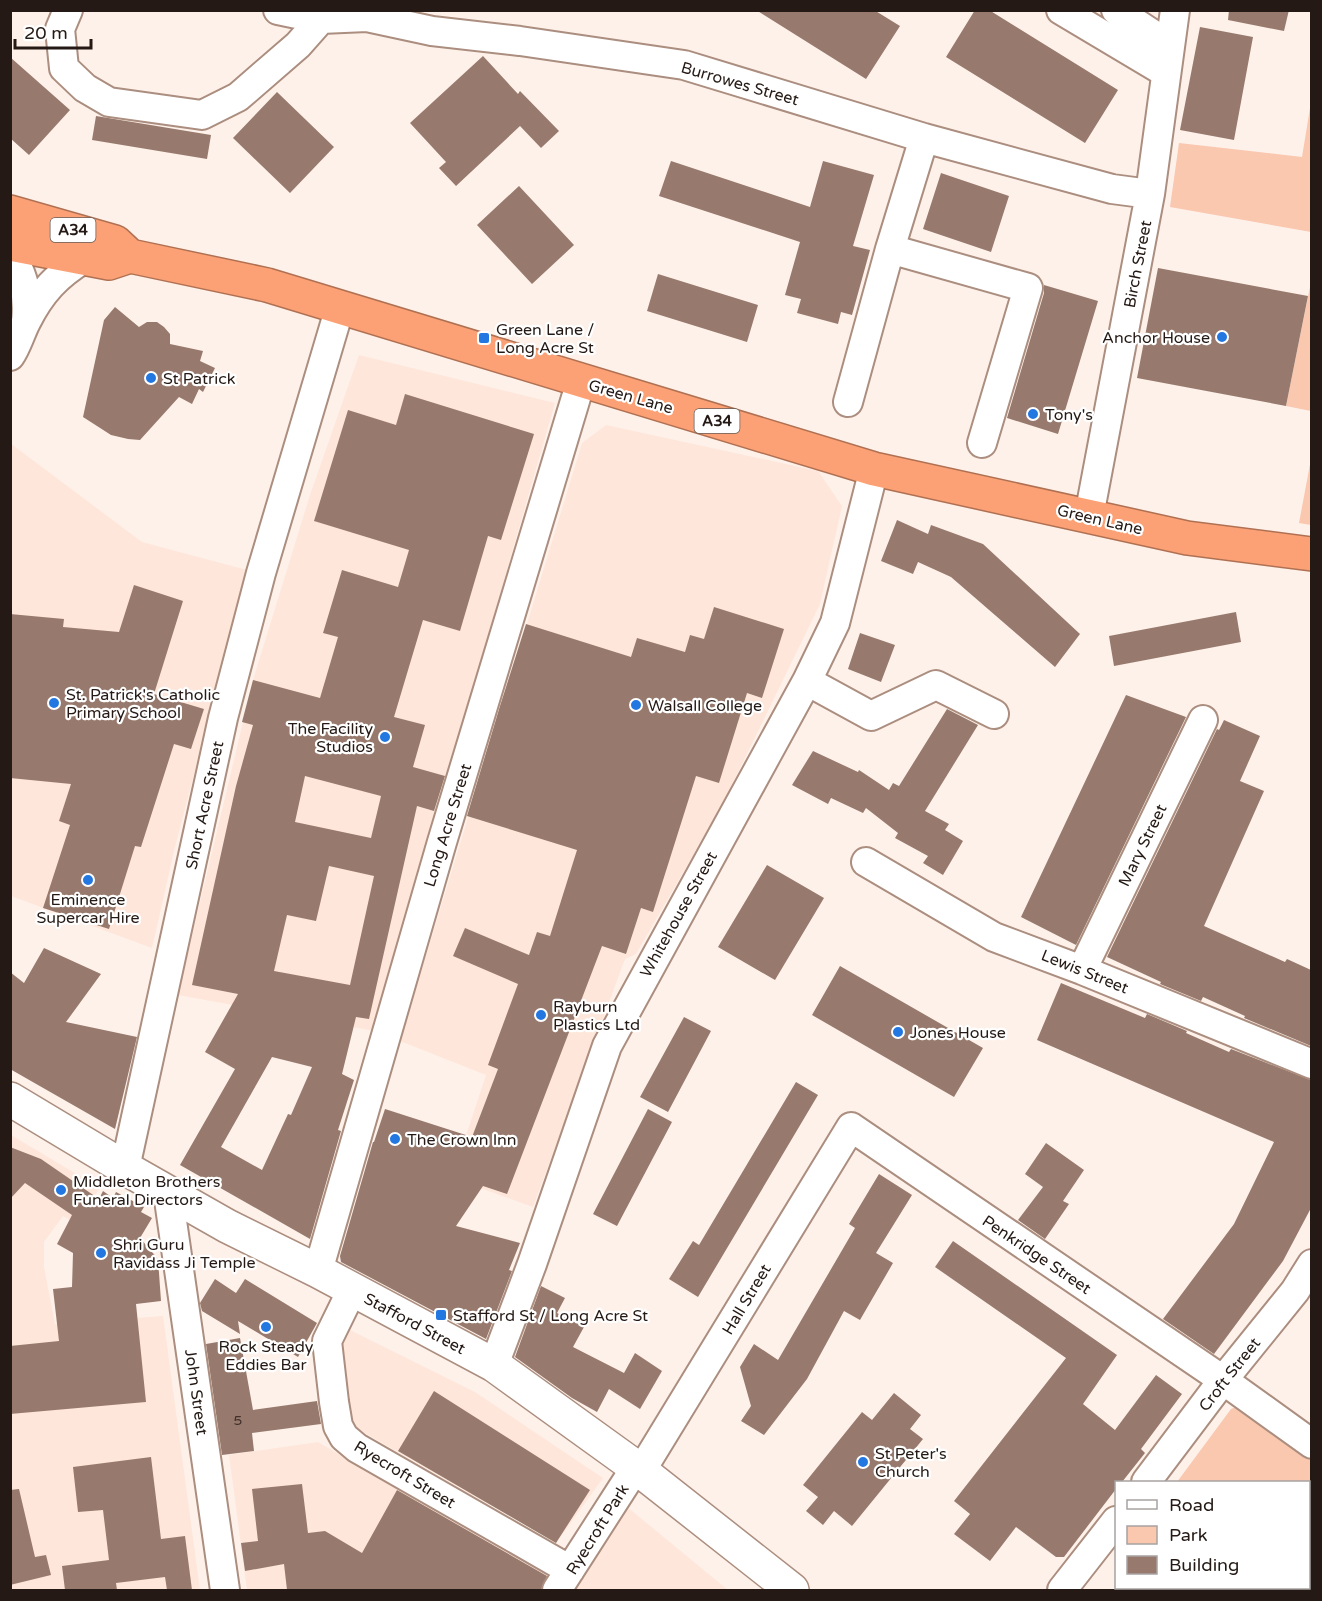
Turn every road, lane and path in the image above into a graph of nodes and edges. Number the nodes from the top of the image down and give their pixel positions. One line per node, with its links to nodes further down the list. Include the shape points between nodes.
1 (68, 10): 6 (street, via 60,29 64,68 85,88 109,102 202,115 238,97 298,45)
2 (278, 10): 6 (street, Burrowes Street)
3 (1061, 10): 8 (street)
4 (1116, 10): 7 (street)
5 (1175, 10): 7 (street, Birch Street)
6 (321, 19): 9 (street, Burrowes Street, via 367,17 432,31 684,65)
7 (1169, 45): 8 (street, Birch Street)
8 (1165, 72): 10 (street, Birch Street)
9 (924, 138): 10 (street, Burrowes Street, via 1112,189); 13 (street)
10 (1150, 194): 24 (street, Birch Street)
11 (10, 212): 15 (highway, Green Lane / A34, via 115,242)
12 (10, 244): 16 (highway, Green Lane / A34)
13 (890, 249): 21 (street); 22 (street, via 1028,288)
14 (10, 251): 18 (street, via 24,280)
15 (130, 256): 16 (highway, Green Lane / A34, via 110,263); 17 (highway, Green Lane / A34, via 267,285)
16 (85, 258): 18 (street, via 47,288)
17 (340, 307): 20 (highway, Green Lane / A34); 34 (street, Short Acre Street, via 261,573 223,718)
18 (26, 322): 19 (street)
19 (10, 356)
20 (581, 381): 23 (highway, Green Lane / A34); 37 (street, Long Acre Street)
21 (848, 402)
22 (982, 443)
23 (874, 469): 24 (highway, Green Lane / A34); 26 (street, Whitehouse Street, via 835,623)
24 (1089, 516): 25 (highway, Green Lane / A34, via 1187,538)
25 (1311, 554)
26 (807, 681): 27 (street, via 871,716 936,685); 39 (street, Whitehouse Street, via 607,1046)
27 (994, 714)
28 (1203, 720): 30 (street, Mary Street)
29 (866, 861): 30 (street, Lewis Street, via 994,937)
30 (1082, 970): 31 (street, Lewis Street)
31 (1311, 1064)
32 (10, 1099): 34 (main road, Stafford Street)
33 (851, 1127): 40 (street, Penkridge Street); 42 (street, Hall Street)
34 (125, 1168): 35 (main road, Stafford Street)
35 (168, 1193): 37 (main road, Stafford Street); 46 (street, John Street)
36 (1311, 1264): 40 (street, Croft Street, via 1295,1291)
37 (318, 1271): 38 (main road, Stafford Street)
38 (352, 1290): 39 (main road, Stafford Street); 45 (street, Ryecroft Street, via 327,1341 338,1426 344,1437)
39 (494, 1365): 42 (main road, Stafford Street)
40 (1223, 1380): 41 (street, Penkridge Street); 43 (street, Croft Street)
41 (1311, 1444)
42 (639, 1469): 45 (street, Ryecroft Park); 47 (main road, Stafford Street)
43 (1147, 1481)
44 (1115, 1522): 48 (street)
45 (564, 1580)
46 (225, 1590)
47 (792, 1590)
48 (1062, 1590)

